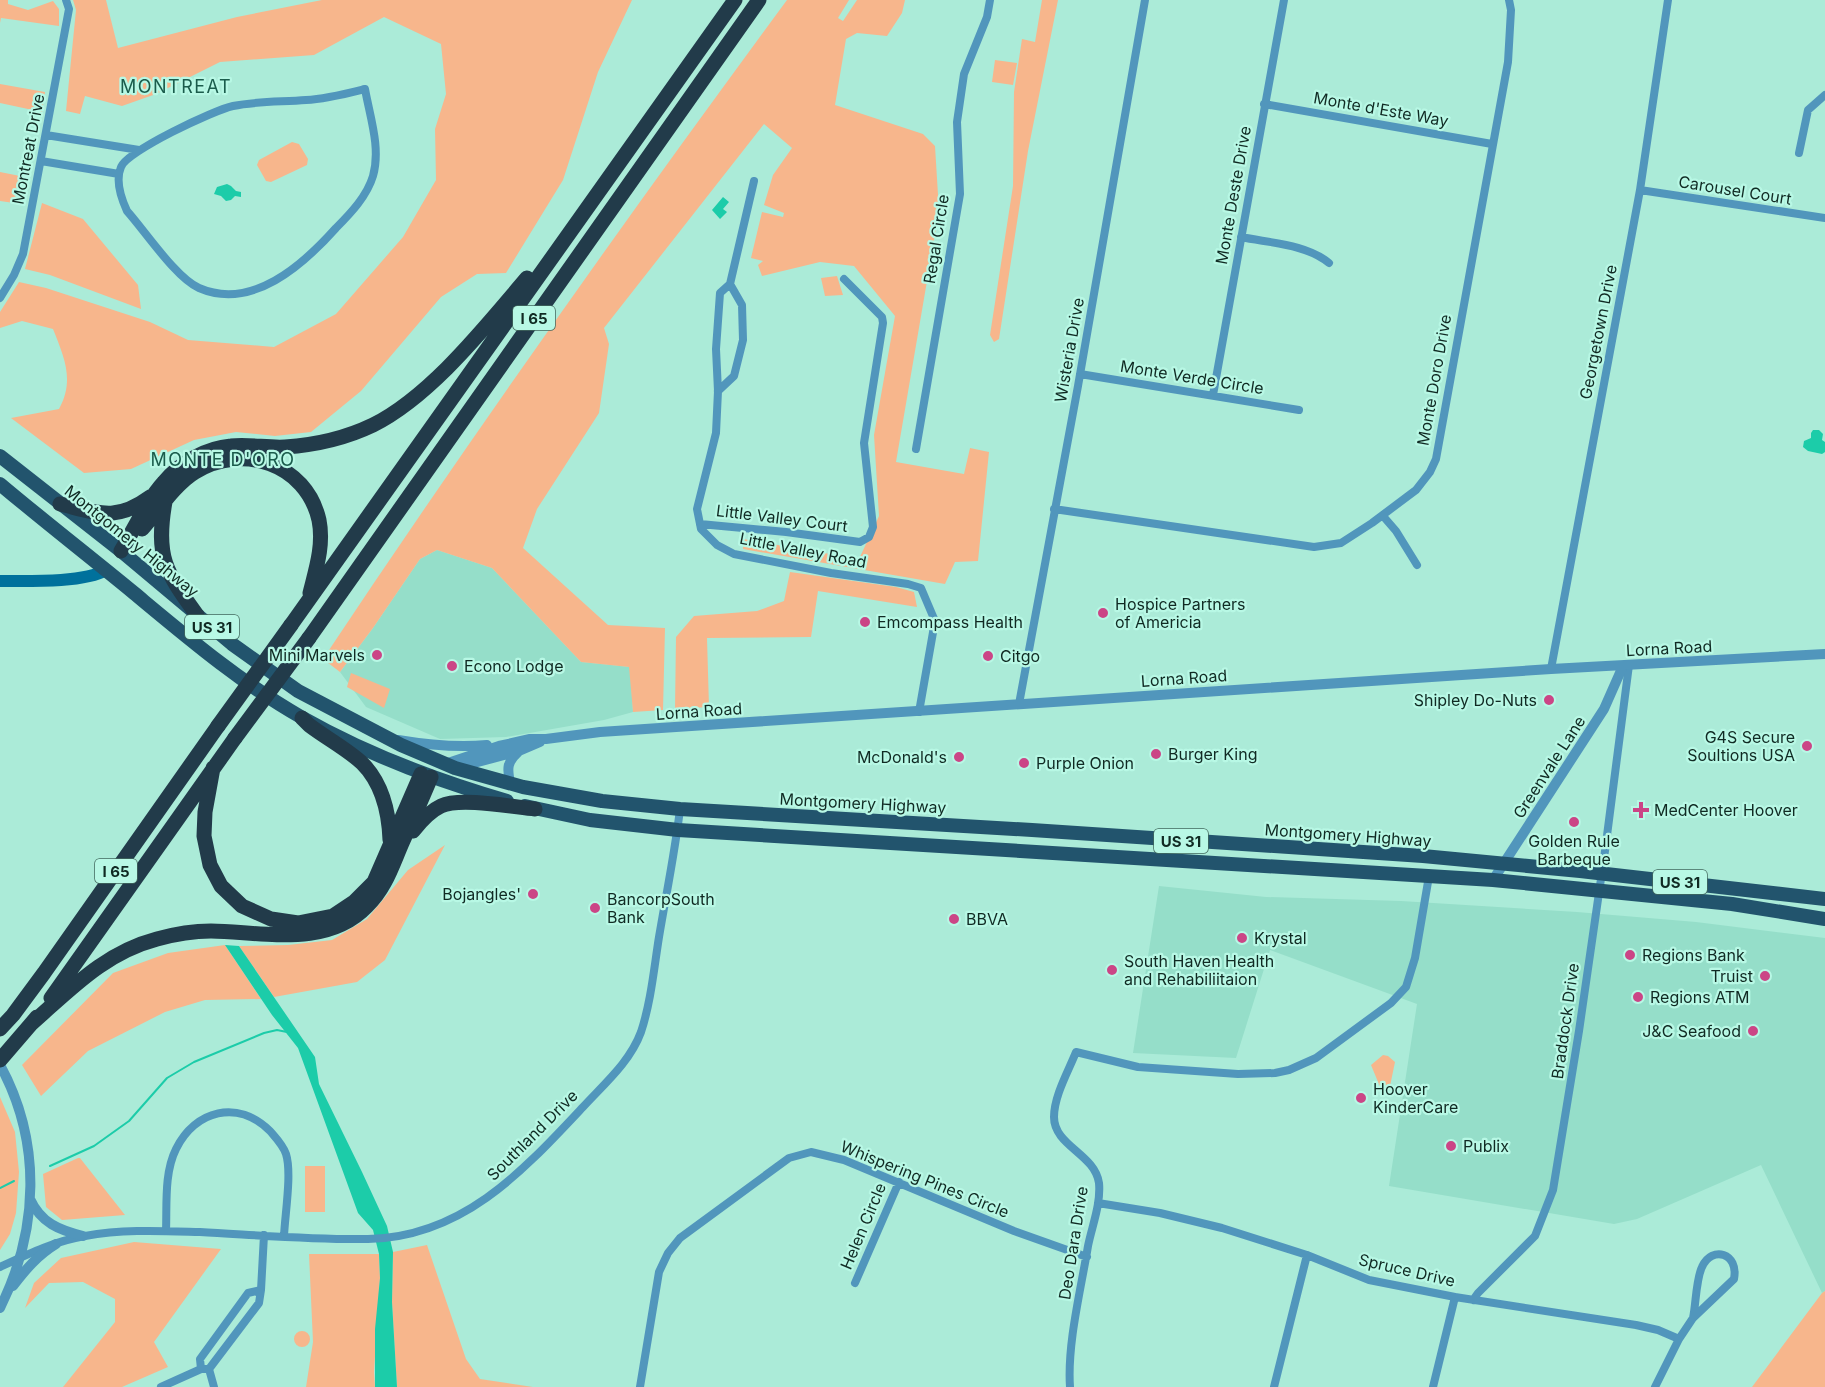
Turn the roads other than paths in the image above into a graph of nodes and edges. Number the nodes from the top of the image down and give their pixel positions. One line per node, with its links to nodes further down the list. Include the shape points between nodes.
1 (66, 0): 11 (street, Montreat Drive, via 69,9)
2 (735, 0): 19 (highway, I 65)
3 (759, 0): 55 (highway, I 65, bridge)
4 (990, 0): 30 (street, Regal Circle, via 987,17 963,74 957,122 960,194)
5 (1145, 0): 26 (street, Wisteria Drive)
6 (1284, 0): 10 (street, Monte Deste Drive)
7 (1509, 0): 12 (street, Monte Doro Drive, via 1508,62)
8 (1668, 0): 18 (street, Georgetown Drive)
9 (1825, 95): 14 (street, via 1808,110)
10 (1264, 104): 12 (street, Monte d'Este Way); 21 (street, Monte Deste Drive)
11 (46, 135): 13 (street); 15 (street, Montreat Drive)
12 (1492, 144): 36 (street, Monte Doro Drive, via 1436,459 1416,490)
13 (139, 150): 16 (street, via 122,164); 16 (street, via 231,106 325,98 365,90 375,160 373,176 360,201 314,253 294,270 254,290 223,295 185,279 127,211)
14 (1799, 153)
15 (41, 161): 16 (street); 25 (street, Montreat Drive, via 23,254)
16 (119, 174)
17 (754, 181): 24 (street)
18 (1640, 190): 20 (street, Carousel Court); 46 (street, Georgetown Drive)
19 (580, 218): 33 (highway, via 479,334 404,406 374,425 341,438 298,446 215,448 176,471); 42 (highway, I 65)
20 (1825, 218)
21 (1241, 237): 22 (street, via 1309,250); 28 (street, Monte Deste Drive)
22 (1329, 262)
23 (844, 279): 37 (street, Little Valley Court, via 882,317 883,323 864,443 873,527 869,537 860,543 847,542)
24 (730, 284): 27 (street, via 720,293); 27 (street, via 742,305 743,340 734,376)
25 (0, 298)
26 (1080, 374): 28 (street, Monte Verde Circle); 35 (street, Wisteria Drive)
27 (718, 391): 37 (street, via 716,433 697,509)
28 (1213, 395): 29 (street, Monte Verde Circle)
29 (1299, 410)
30 (915, 449)
31 (0, 456): 34 (main road, Montgomery Highway / US 31)
32 (0, 484): 40 (main road, US 31)
33 (160, 498): 34 (highway, via 113,515); 38 (highway); 42 (highway, via 214,462 242,458 283,470 301,485 319,522 320,554); 43 (highway, via 161,534 170,577)
34 (60, 504): 38 (main road, Montgomery Highway / US 31)
35 (1054, 509): 36 (street, Monte Doro Drive, via 1314,548 1341,543); 47 (street, Wisteria Drive)
36 (1383, 516): 39 (street)
37 (700, 524): 48 (street, Little Valley Road, via 717,545 734,554 921,588 935,621)
38 (121, 551): 40 (main road); 43 (main road, Montgomery Highway / US 31)
39 (1417, 565)
40 (106, 570): 41 (main road, via 63,579); 49 (main road, US 31, via 233,673)
41 (0, 581)
42 (308, 601): 70 (highway, I 65, bridge)
43 (197, 615): 50 (main road, Montgomery Highway / US 31, via 298,690)
44 (1825, 654): 45 (street, Lorna Road)
45 (1626, 666): 46 (street, Lorna Road); 62 (street, Greenvale Lane, via 1599,716); 63 (street, Braddock Drive)
46 (1551, 669): 47 (street, Lorna Road)
47 (1019, 705): 48 (street, Lorna Road)
48 (919, 712): 51 (street, Lorna Road, via 600,732)
49 (302, 718): 56 (main road, US 31); 61 (highway, via 363,764 376,783)
50 (383, 737): 52 (street, via 441,746); 54 (main road, Montgomery Highway / US 31)
51 (546, 740): 52 (street, Lorna Road, via 530,739); 53 (street, Lorna Road)
52 (499, 746): 54 (street, Lorna Road)
53 (519, 751): 54 (street, Lorna Road); 57 (street, via 509,760)
54 (450, 766): 56 (main road); 57 (main road, Montgomery Highway / US 31)
55 (213, 768): 61 (highway, via 204,836 210,865 221,886 242,906 271,919 298,923 333,916 374,882); 69 (highway, I 65)
56 (426, 775): 58 (main road, US 31); 61 (highway)
57 (510, 783): 59 (main road, Montgomery Highway / US 31, via 594,800)
58 (535, 809): 60 (main road, US 31); 61 (highway, via 467,802 443,805)
59 (680, 810): 60 (street, Southland Drive); 62 (main road, Montgomery Highway / US 31, via 1032,830)
60 (678, 830): 64 (main road, US 31); 79 (street, Southland Drive, via 647,1009 634,1047 570,1121 495,1194 454,1219 390,1237)
61 (396, 844): 69 (highway, via 386,882 358,915 347,921 308,934 201,931 156,939 105,961)
62 (1505, 864): 63 (main road, Montgomery Highway / US 31); 65 (street, Greenvale Lane)
63 (1602, 873): 66 (street, Braddock Drive); 67 (main road, Montgomery Highway / US 31)
64 (1429, 876): 65 (main road, US 31); 75 (street, Deo Dara Drive, via 1406,987 1391,1003 1316,1058 1275,1073 1238,1074 1144,1068 1076,1052 1054,1119 1058,1132 1092,1165 1099,1182)
65 (1493, 880): 66 (main road, US 31)
66 (1599, 891): 68 (main road, US 31, via 1732,904); 89 (street, Braddock Drive, via 1553,1190 1534,1236)
67 (1825, 899)
68 (1825, 919)
69 (29, 1028): 71 (highway, I 65)
70 (0, 1029)
71 (0, 1060)
72 (0, 1065): 74 (street, via 25,1131)
73 (899, 1182): 82 (street, Whispering Pines Circle); 85 (street, Helen Circle); 96 (street, Whispering Pines Circle, via 844,1160 811,1152 789,1158 680,1238 659,1272)
74 (30, 1199): 78 (street, via 35,1210 57,1229); 83 (street)
75 (1098, 1203): 81 (street, Spruce Drive, via 1222,1228); 82 (street, Deo Dara Drive)
76 (166, 1231): 77 (street, Southland Drive); 78 (street, Southland Drive, via 116,1231); 79 (street, via 168,1174 175,1150 195,1124 230,1112 263,1124 285,1153 288,1167)
77 (264, 1235): 79 (street, Southland Drive); 86 (street)
78 (83, 1236): 80 (street, Southland Drive)
79 (284, 1236)
80 (56, 1244): 83 (street, Southland Drive); 87 (street, via 31,1264)
81 (1308, 1255): 88 (street, Spruce Drive, via 1369,1280); 98 (street)
82 (1087, 1257): 97 (street, Deo Dara Drive)
83 (19, 1258): 84 (street, Southland Drive); 87 (street)
84 (0, 1267)
85 (855, 1283)
86 (261, 1290): 93 (street, via 259,1303); 93 (street, via 248,1293 200,1359)
87 (6, 1296): 90 (street)
88 (1455, 1297): 89 (street, Spruce Drive); 99 (street)
89 (1473, 1300): 92 (street, Spruce Drive, via 1636,1325)
90 (0, 1308)
91 (1693, 1318): 91 (street, via 1734,1279 1733,1260 1729,1257 1714,1255 1701,1268); 92 (street)
92 (1679, 1339): 100 (street)
93 (205, 1369): 94 (street); 95 (street)
94 (161, 1387)
95 (214, 1387)
96 (640, 1387)
97 (1070, 1387)
98 (1274, 1387)
99 (1433, 1387)
100 (1655, 1387)

